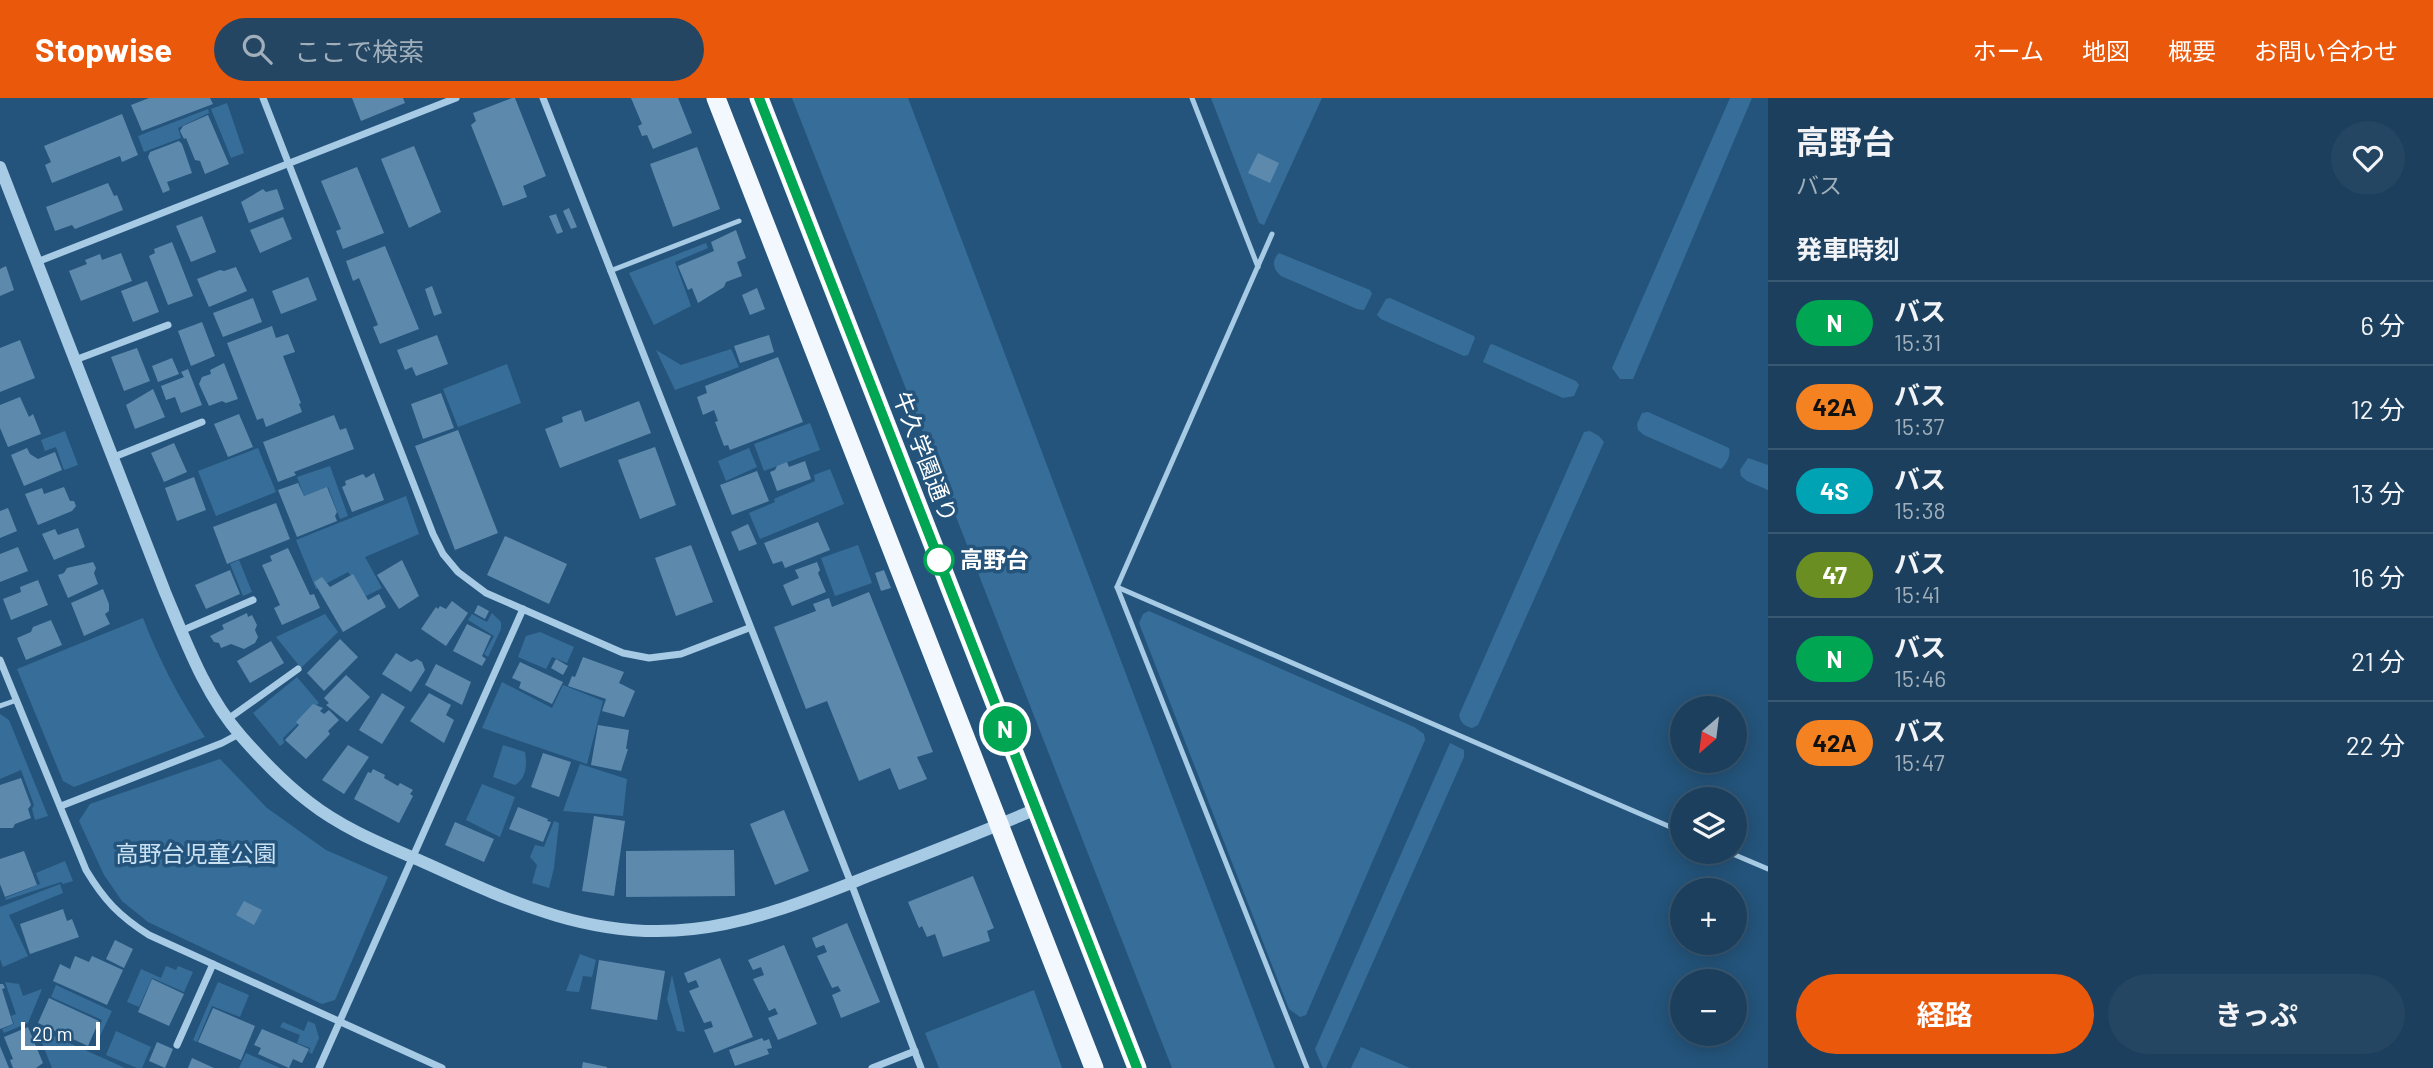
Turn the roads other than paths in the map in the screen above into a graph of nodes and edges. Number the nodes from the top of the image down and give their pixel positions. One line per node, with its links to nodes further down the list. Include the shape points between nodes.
1 (263, 98): 7 (street)
2 (457, 98): 7 (street)
3 (543, 98): 13 (street)
4 (716, 98): 31 (highway)
5 (759, 98): 30 (highway, 牛久学園通り)
6 (1192, 98): 12 (lane)
7 (289, 163): 11 (street); 20 (street, via 443,554 486,593)
8 (0, 167): 11 (street)
9 (739, 221): 13 (lane)
10 (1272, 234): 12 (lane)
11 (37, 262): 15 (street)
12 (1258, 267): 18 (lane)
13 (610, 271): 21 (street)
14 (168, 325): 15 (street)
15 (75, 360): 17 (street)
16 (202, 422): 17 (street)
17 (114, 457): 22 (street)
18 (1117, 587): 32 (lane); 47 (lane)
19 (253, 600): 22 (street)
20 (523, 610): 21 (street, via 623,653 649,658 681,654); 33 (street)
21 (749, 628): 36 (street)
22 (181, 631): 27 (street)
23 (0, 660): 25 (street)
24 (298, 669): 27 (street)
25 (16, 700): 26 (lane); 29 (street)
26 (0, 706)
27 (228, 719): 28 (street)
28 (239, 734): 29 (street); 33 (street, via 308,802 357,832)
29 (61, 806): 37 (street, via 86,870 122,917 147,934)
30 (1036, 809): 31 (street); 46 (highway, 牛久学園通り)
31 (1000, 825): 36 (street); 45 (highway)
32 (1670, 827)
33 (412, 857): 36 (street, via 545,914 641,930 744,921); 38 (street)
34 (1747, 860): 35 (lane)
35 (1768, 869)
36 (851, 883): 40 (street)
37 (213, 964): 38 (street); 39 (street)
38 (339, 1022): 41 (street); 42 (street)
39 (177, 1045)
40 (915, 1051): 43 (street); 44 (street)
41 (319, 1068)
42 (442, 1068)
43 (872, 1068)
44 (921, 1068)
45 (1094, 1068)
46 (1137, 1068)
47 (1307, 1068)

